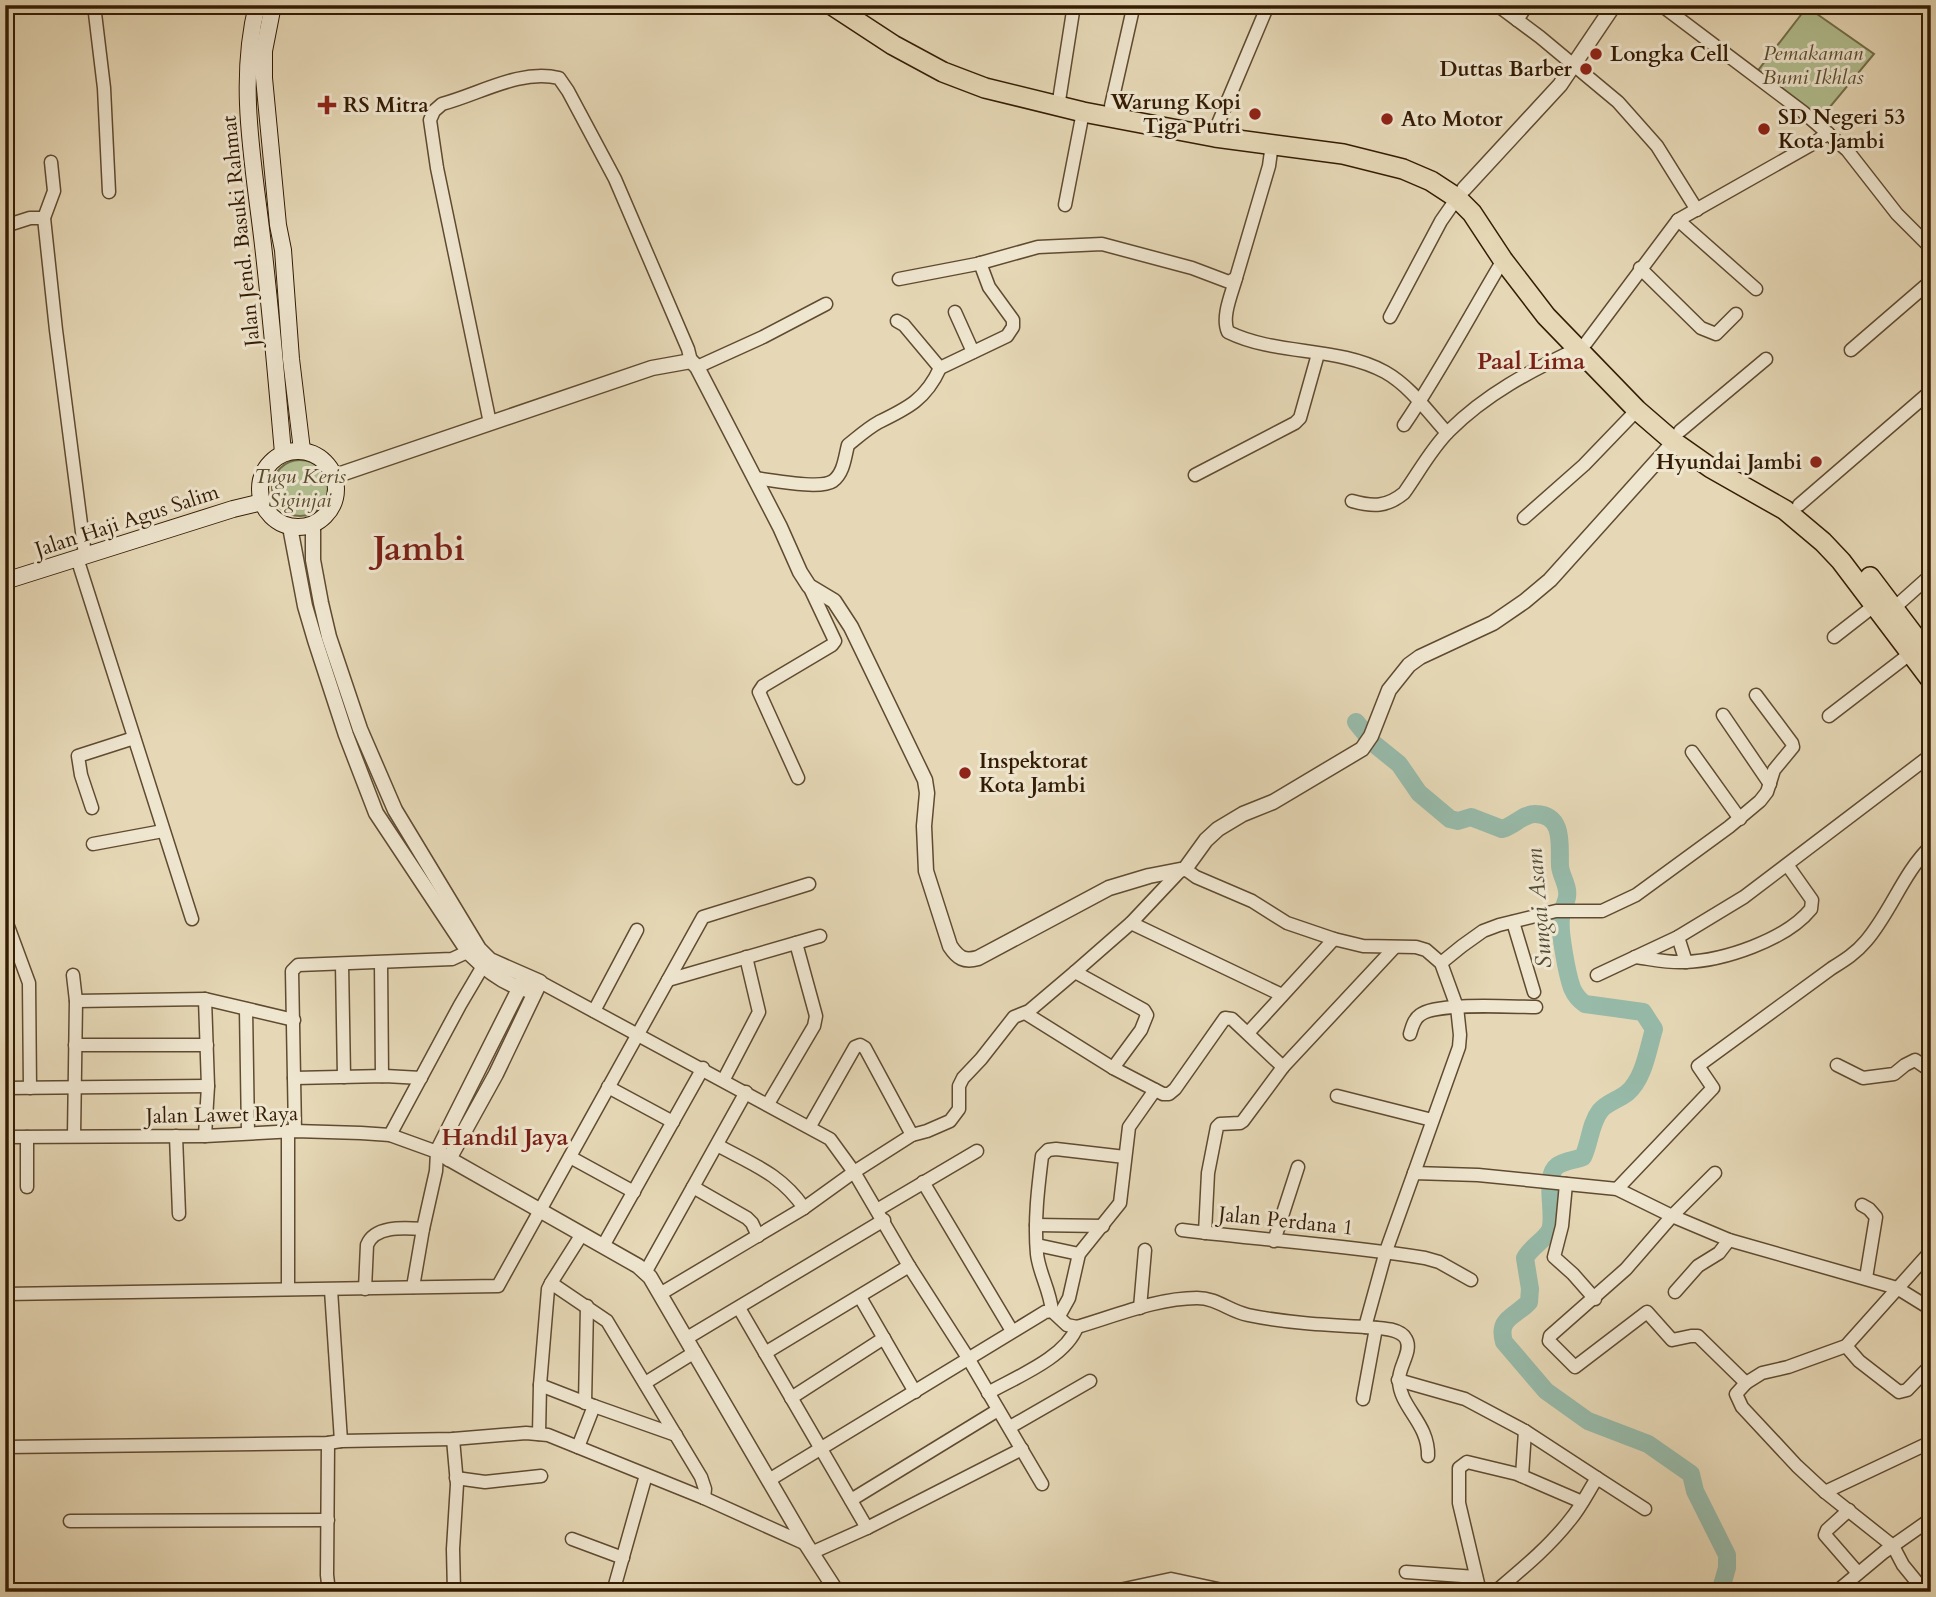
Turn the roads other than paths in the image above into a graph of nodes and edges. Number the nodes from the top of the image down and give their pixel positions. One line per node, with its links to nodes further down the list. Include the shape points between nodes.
1 (12, 5): 13 (street)
2 (94, 5): 26 (street)
3 (257, 5): 22 (main road, Jalan Jend. Basuki Rahmat, via 249,41)
4 (273, 5): 20 (main road, Jalan Jend. Basuki Rahmat, via 264,51)
5 (832, 5): 17 (highway, via 893,45 964,81)
6 (851, 5): 17 (highway, via 954,64)
7 (1074, 5): 17 (street)
8 (1268, 5): 21 (street)
9 (1497, 5): 15 (street)
10 (1527, 5): 15 (street)
11 (1614, 5): 16 (street)
12 (1661, 5): 23 (street)
13 (5, 6)
14 (1132, 13): 18 (street)
15 (1517, 20): 16 (street)
16 (1573, 66): 27 (street, via 1548,100); 29 (street, via 1618,102 1657,146)
17 (1059, 102): 18 (highway); 19 (highway)
18 (1111, 106): 21 (highway)
19 (1083, 112): 21 (highway); 28 (street)
20 (268, 131): 22 (main road); 60 (main road, Jalan Jend. Basuki Rahmat)
21 (1216, 132): 24 (highway); 27 (highway, via 1340,141 1405,158 1436,172)
22 (250, 133): 61 (main road, Jalan Jend. Basuki Rahmat)
23 (1828, 133): 29 (street); 33 (street)
24 (1272, 144): 27 (highway, via 1403,169); 37 (street)
25 (51, 162): 30 (street, via 54,191)
26 (110, 192)
27 (1461, 194): 34 (highway); 44 (street, via 1441,221); 46 (highway, via 1479,204)
28 (1065, 205)
29 (1697, 210): 31 (street)
30 (44, 218): 32 (street); 71 (street)
31 (1678, 220): 36 (street); 40 (street)
32 (5, 226)
33 (1931, 248)
34 (1503, 260): 46 (highway, via 1546,316); 54 (street)
35 (980, 263): 37 (street, via 1038,247 1102,244 1228,282); 38 (street); 48 (street, via 1013,327 1007,336)
36 (1640, 268): 43 (street, via 1711,334 1721,331); 46 (street)
37 (1236, 278): 49 (street, via 1227,332 1281,349)
38 (899, 279)
39 (1931, 281): 47 (street)
40 (1756, 289)
41 (826, 304): 51 (street, via 763,337)
42 (955, 313): 48 (street)
43 (1736, 314)
44 (1390, 317)
45 (897, 321): 52 (street)
46 (1581, 346): 55 (highway); 58 (street, via 1496,392); 59 (highway, via 1619,377)
47 (1851, 351)
48 (974, 352): 52 (street)
49 (1318, 354): 54 (street, via 1387,373); 62 (street, via 1295,423)
50 (1766, 359): 59 (street)
51 (694, 364): 56 (street, via 662,365); 56 (street, via 615,179 569,91 559,78 524,76 442,104 430,120); 64 (street)
52 (940, 368): 64 (street, via 914,404 848,445 842,469 833,481 809,484)
53 (1931, 391): 67 (street)
54 (1419, 402): 57 (street); 58 (street)
55 (1637, 411): 59 (highway); 68 (street)
56 (490, 423): 63 (street)
57 (1404, 425)
58 (1447, 433): 65 (street, via 1396,500 1370,506)
59 (1677, 437): 67 (highway); 95 (street, via 1534,594 1493,623 1409,665 1389,690 1362,749 1218,829)
60 (302, 450): 61 (main road); 63 (main road, via 324,459)
61 (283, 453): 66 (main road, via 273,459 261,479)
62 (1195, 475)
63 (335, 476): 69 (main road, via 336,499 331,510)
64 (755, 478): 75 (street)
65 (1352, 501)
66 (262, 502): 70 (main road, via 268,514); 71 (main road, Jalan Haji Agus Salim)
67 (1805, 515): 72 (highway)
68 (1524, 518)
69 (313, 524): 70 (main road); 101 (street, via 313,560 321,603 360,729 395,810)
70 (290, 527): 101 (street, via 311,629 376,813)
71 (81, 556): 74 (main road, Jalan Haji Agus Salim); 84 (street)
72 (1846, 557): 76 (highway); 77 (highway)
73 (1931, 575): 77 (street)
74 (5, 581)
75 (809, 586): 87 (street, via 835,641 759,692); 95 (street, via 834,600 925,780 926,872 956,955 969,961 978,958 1109,888)
76 (1874, 605): 78 (street); 79 (highway)
77 (1895, 608): 79 (highway)
78 (1834, 637)
79 (1925, 655): 80 (highway); 83 (street)
80 (1931, 680)
81 (1756, 695): 88 (street, via 1793,747 1774,770)
82 (1723, 715): 88 (street)
83 (1829, 716)
84 (134, 738): 89 (street, via 78,756); 91 (street)
85 (1692, 752): 90 (street)
86 (1931, 755): 94 (street)
87 (798, 778)
88 (1770, 784): 90 (street, via 1764,797)
89 (92, 808)
90 (1740, 818): 99 (street, via 1618,905 1602,911 1556,911)
91 (163, 831): 92 (street); 98 (street)
92 (93, 844)
93 (1931, 846): 183 (street, via 1851,957 1698,1066 1713,1088)
94 (1788, 866): 104 (street); 112 (street, via 1811,900 1808,913 1755,947)
95 (1183, 870): 100 (street); 105 (street, via 1252,901 1287,923)
96 (809, 884): 119 (street, via 703,917)
97 (5, 918): 153 (street, via 27,977)
98 (192, 919)
99 (1513, 922): 113 (street, via 1483,932); 122 (street)
100 (1131, 923): 116 (street); 123 (street)
101 (457, 925): 107 (street)
102 (637, 930): 129 (street)
103 (820, 936): 106 (street)
104 (1678, 937): 110 (street); 112 (street)
105 (1334, 939): 108 (street); 123 (street)
106 (796, 943): 109 (street); 157 (street, via 816,1016)
107 (472, 948): 111 (street, via 452,959); 115 (street); 120 (street)
108 (1394, 948): 113 (street, via 1420,948); 139 (street)
109 (746, 957): 119 (street); 148 (street, via 759,1012)
110 (1635, 957): 112 (street); 118 (street)
111 (382, 962): 114 (street); 144 (street)
112 (1686, 962)
113 (1441, 963): 126 (street)
114 (342, 964): 131 (street, via 294,967); 145 (street)
115 (484, 966): 120 (street); 147 (street)
116 (1075, 972): 130 (street); 141 (street, via 1144,1010 1141,1030)
117 (73, 975): 125 (street)
118 (1597, 975)
119 (668, 981): 133 (street)
120 (523, 982): 121 (street); 138 (street)
121 (543, 988): 129 (street); 143 (street)
122 (1534, 992)
123 (1282, 995): 132 (street)
124 (205, 999): 125 (street); 128 (street); 136 (street)
125 (76, 1001): 135 (street)
126 (1457, 1007): 127 (street); 134 (street, via 1421,1013); 158 (street, via 1459,1046)
127 (1536, 1007)
128 (246, 1009): 131 (street); 162 (street)
129 (594, 1011): 133 (street)
130 (1025, 1013): 141 (street); 164 (street, via 1014,1017 963,1078 957,1114)
131 (294, 1020): 146 (street)
132 (1248, 1033): 139 (street); 154 (street, via 1224,1018 1175,1090 1163,1094)
133 (638, 1034): 140 (street); 151 (street)
134 (1410, 1034)
135 (75, 1045): 136 (street); 150 (street)
136 (207, 1045): 149 (street)
137 (1838, 1065): 142 (street, via 1863,1078 1894,1074 1915,1060)
138 (481, 1066): 143 (street); 172 (street)
139 (1283, 1067): 195 (street, via 1243,1121 1217,1127 1208,1173)
140 (703, 1068): 148 (street); 159 (street)
141 (1114, 1068): 154 (street)
142 (1931, 1071)
143 (496, 1074): 172 (street)
144 (382, 1076): 145 (street); 147 (street)
145 (344, 1077): 146 (street)
146 (294, 1078): 161 (street)
147 (421, 1078): 163 (street)
148 (724, 1079): 155 (street)
149 (208, 1086): 150 (street); 167 (street)
150 (75, 1087): 153 (street); 165 (street)
151 (608, 1087): 159 (street); 173 (street)
152 (5, 1088): 153 (street)
153 (30, 1088)
154 (1155, 1090): 174 (street, via 1129,1127)
155 (746, 1092): 157 (street); 170 (street)
156 (1337, 1096): 158 (street)
157 (768, 1104): 160 (street)
158 (1432, 1120): 177 (street)
159 (673, 1122): 184 (street)
160 (810, 1126): 164 (street, via 860,1045); 176 (street, via 830,1139)
161 (291, 1131): 162 (street, Jalan Lawet Raya); 163 (street, Jalan Lawet Raya); 213 (street)
162 (248, 1133): 167 (street, Jalan Lawet Raya)
163 (390, 1135): 172 (street, Jalan Lawet Raya)
164 (912, 1135): 176 (street)
165 (74, 1136): 166 (street, Jalan Lawet Raya); 169 (street, Jalan Lawet Raya)
166 (176, 1136): 167 (street, Jalan Lawet Raya); 188 (street)
167 (205, 1136)
168 (5, 1137): 169 (street, Jalan Lawet Raya)
169 (27, 1137): 181 (street)
170 (717, 1144): 182 (street); 186 (street, via 785,1184)
171 (977, 1151): 179 (street)
172 (443, 1156): 187 (street); 193 (street)
173 (570, 1157): 184 (street); 187 (street)
174 (1125, 1157): 191 (street, via 1056,1149 1045,1152); 192 (street, via 1120,1203)
175 (1298, 1167): 199 (street)
176 (854, 1172): 186 (street); 189 (street)
177 (1414, 1173): 180 (street); 203 (street)
178 (1715, 1173): 190 (street)
179 (923, 1182): 189 (street); 228 (street)
180 (1564, 1184): 183 (street); 220 (street, via 1562,1226 1554,1257)
181 (27, 1187)
182 (692, 1187): 197 (street, via 747,1218); 207 (street)
183 (1617, 1189): 190 (street)
184 (634, 1192): 201 (street)
185 (1862, 1205): 208 (street, via 1876,1217)
186 (804, 1209): 197 (street)
187 (540, 1210): 196 (street); 211 (street, via 498,1286)
188 (179, 1214)
189 (880, 1215): 206 (street); 222 (street)
190 (1672, 1216): 198 (street); 220 (street)
191 (1036, 1225): 192 (street); 200 (street)
192 (1103, 1226): 205 (street)
193 (423, 1229): 211 (street); 214 (street, via 383,1231 370,1238)
194 (1182, 1230): 195 (street, Jalan Perdana 1)
195 (1205, 1233): 199 (street, Jalan Perdana 1)
196 (582, 1234): 201 (street); 210 (street)
197 (758, 1236): 218 (street)
198 (1729, 1240): 208 (street); 216 (street)
199 (1274, 1241): 203 (street, Jalan Perdana 1)
200 (1037, 1245): 205 (street); 225 (street)
201 (603, 1246): 207 (street)
202 (1145, 1250): 223 (street)
203 (1386, 1251): 209 (street, Jalan Perdana 1, via 1439,1262); 227 (street)
204 (1931, 1251): 212 (street)
205 (1079, 1254): 225 (street, via 1069,1298)
206 (909, 1266): 219 (street); 234 (street)
207 (645, 1273): 218 (street)
208 (1866, 1278): 212 (street)
209 (1471, 1280)
210 (551, 1283): 221 (street); 240 (street)
211 (413, 1287): 214 (street)
212 (1897, 1288): 224 (street); 231 (street)
213 (288, 1289): 215 (street); 217 (street)
214 (365, 1289): 215 (street)
215 (331, 1290): 252 (street)
216 (1675, 1292)
217 (5, 1294)
218 (660, 1294): 229 (street)
219 (860, 1297): 230 (street); 233 (street)
220 (1595, 1298): 238 (street, via 1549,1338 1573,1366 1647,1312 1672,1340 1698,1336)
221 (587, 1306): 239 (street, via 607,1321); 245 (street)
222 (740, 1308): 229 (street); 233 (street)
223 (1140, 1308): 226 (street); 227 (street, via 1200,1298 1248,1315)
224 (1931, 1309)
225 (1055, 1314): 226 (street); 228 (street, via 1045,1312)
226 (1077, 1327): 242 (street, via 1073,1338 1053,1356)
227 (1371, 1328): 236 (street, via 1401,1333 1406,1339); 244 (street)
228 (1012, 1331): 234 (street)
229 (687, 1338): 232 (street)
230 (884, 1338): 241 (street); 243 (street)
231 (1846, 1346): 235 (street, via 1899,1392 1907,1390); 238 (street, via 1762,1373)
232 (695, 1352): 239 (street); 264 (street)
233 (765, 1353): 243 (street)
234 (968, 1358): 241 (street); 242 (street)
235 (1931, 1365)
236 (1398, 1380): 248 (street, via 1465,1399); 258 (street, via 1424,1431)
237 (1090, 1381): 247 (street)
238 (1746, 1383): 266 (street, via 1736,1394 1742,1407)
239 (645, 1384): 250 (street)
240 (540, 1385): 245 (street); 249 (street)
241 (915, 1392): 257 (street)
242 (989, 1393): 246 (street)
243 (791, 1398): 257 (street)
244 (1363, 1399)
245 (590, 1404): 250 (street); 255 (street)
246 (998, 1410): 247 (street); 268 (street)
247 (1010, 1427): 256 (street)
248 (1525, 1431): 261 (street); 263 (street)
249 (539, 1434): 251 (street); 255 (street)
250 (676, 1435): 267 (street, via 701,1477)
251 (453, 1440): 252 (street); 262 (street)
252 (335, 1442): 254 (street); 273 (street)
253 (1931, 1442): 266 (street)
254 (5, 1447)
255 (578, 1447): 259 (street)
256 (1022, 1449): 265 (street); 275 (street)
257 (822, 1450): 264 (street); 268 (street)
258 (1428, 1456)
259 (646, 1475): 267 (street); 279 (street)
260 (541, 1476): 262 (street, via 485,1482)
261 (1522, 1476): 269 (street); 282 (street, via 1467,1462 1459,1468 1459,1503)
262 (456, 1478): 286 (street)
263 (1597, 1478): 269 (street); 270 (street)
264 (769, 1480): 278 (street)
265 (1042, 1484)
266 (1825, 1492): 271 (street)
267 (704, 1498): 278 (street)
268 (851, 1500): 275 (street)
269 (1582, 1502): 292 (street, via 1530,1563)
270 (1645, 1509)
271 (1849, 1510): 277 (street); 281 (street, via 1825,1535)
272 (1931, 1519): 277 (street)
273 (328, 1520): 274 (street); 284 (street)
274 (70, 1521)
275 (867, 1528): 278 (street)
276 (572, 1539): 279 (street)
277 (1893, 1546): 281 (street); 294 (street)
278 (808, 1549): 288 (street)
279 (623, 1558): 287 (street)
280 (1406, 1572): 282 (street)
281 (1857, 1573): 293 (street)
282 (1476, 1577): 291 (street)
283 (1170, 1585): 289 (street); 290 (street)
284 (329, 1591): 285 (street)
285 (306, 1592)
286 (454, 1592)
287 (613, 1592)
288 (836, 1592)
289 (1110, 1592)
290 (1232, 1592)
291 (1480, 1592)
292 (1495, 1592)
293 (1836, 1592)
294 (1925, 1592)

